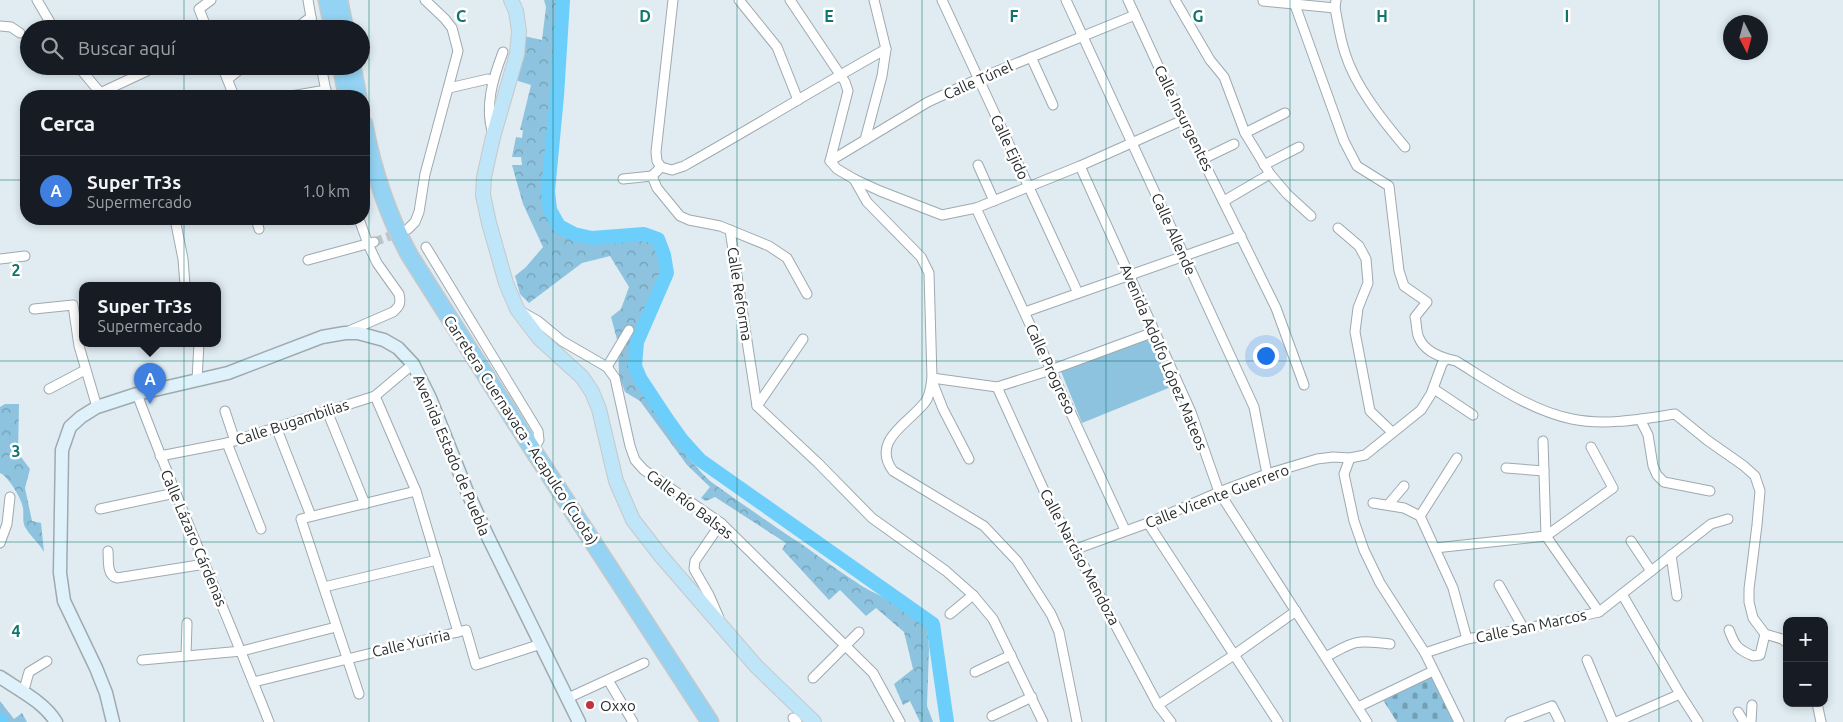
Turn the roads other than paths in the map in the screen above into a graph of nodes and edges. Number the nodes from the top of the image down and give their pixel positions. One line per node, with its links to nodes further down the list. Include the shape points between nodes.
1 (37, 0): 21 (street)
2 (210, 0): 22 (street, via 199,9)
3 (308, 0): 20 (street)
4 (327, 0): 25 (highway)
5 (339, 0): 26 (highway)
6 (425, 0): 44 (street, via 452,28 456,41 458,51)
7 (510, 0): 56 (main road, via 519,31 517,54)
8 (673, 0): 68 (street, via 656,152)
9 (739, 0): 51 (street, via 777,47)
10 (790, 0): 40 (street)
11 (874, 0): 30 (street)
12 (942, 0): 42 (street, Calle Ejido)
13 (1066, 0): 29 (street, Calle Allende)
14 (1128, 0): 19 (street, Calle Insurgentes)
15 (1175, 0): 55 (street, via 1210,60 1224,77)
16 (1263, 1): 17 (street)
17 (1295, 2): 18 (street); 107 (street, via 1344,141 1357,166 1389,186 1399,271 1404,286 1427,302 1416,317 1418,336 1425,348)
18 (1335, 4): 61 (street, via 1345,54 1356,77 1381,118)
19 (1135, 15): 29 (street, Calle Túnel); 54 (street, Calle Insurgentes)
20 (311, 17): 23 (street); 24 (street)
21 (49, 20)
22 (203, 20)
23 (307, 20)
24 (312, 20)
25 (331, 20)
26 (342, 20)
27 (0, 26): 28 (street, via 11,27)
28 (20, 33)
29 (1083, 36): 32 (street, Calle Túnel); 58 (street, Calle Allende)
30 (886, 49): 40 (street); 57 (street)
31 (503, 52): 43 (street)
32 (1031, 57): 42 (street, Calle Túnel); 52 (street)
33 (85, 75): 45 (street)
34 (139, 75): 46 (street)
35 (226, 75): 41 (street)
36 (233, 75): 41 (street)
37 (323, 75): 48 (street)
38 (343, 75): 49 (highway)
39 (354, 75): 50 (highway)
40 (840, 75): 51 (street); 64 (street, via 848,91)
41 (228, 79): 47 (street)
42 (978, 79): 57 (street, Calle Túnel, via 928,102); 73 (street, Calle Ejido)
43 (492, 82): 44 (street, via 488,79); 56 (street, via 489,124)
44 (449, 88): 84 (street, via 425,174 419,212)
45 (97, 90)
46 (111, 90)
47 (232, 90)
48 (326, 90)
49 (346, 90)
50 (357, 90)
51 (798, 100): 68 (street, via 684,166 672,170)
52 (1053, 105)
53 (1285, 113): 55 (street)
54 (1183, 120): 58 (street); 63 (street, Calle Insurgentes)
55 (1244, 133): 66 (street)
56 (493, 137): 98 (main road, via 483,194 506,283)
57 (865, 140): 64 (street, Calle Túnel)
58 (1133, 143): 67 (street); 89 (street, Calle Allende)
59 (1234, 144): 63 (street)
60 (1299, 147): 66 (street)
61 (1405, 147)
62 (370, 149): 131 (highway, Carretera Cuernavaca - Acapulco (Cuota), via 378,183 410,256)
63 (1203, 159): 76 (street, Calle Insurgentes)
64 (830, 161): 72 (street)
65 (978, 165): 75 (street)
66 (1264, 165): 69 (street)
67 (1080, 166): 73 (street); 93 (street, Avenida Adolfo López Mateos)
68 (661, 167): 70 (street)
69 (1270, 174): 76 (street); 78 (street)
70 (652, 176): 71 (street); 85 (street, Calle Reforma, via 657,188 680,216)
71 (623, 179)
72 (854, 179): 77 (street, via 942,215); 113 (street, via 867,202 921,257 929,272)
73 (1029, 186): 75 (street); 95 (street, Calle Ejido)
74 (370, 192): 220 (highway, Carretera Cuernavaca - Acapulco (Cuota), via 401,263)
75 (994, 201): 77 (street)
76 (1224, 201): 86 (street, Calle Insurgentes)
77 (976, 208): 99 (street, Calle Progreso)
78 (1310, 216)
79 (176, 225): 94 (street)
80 (258, 225): 83 (street)
81 (362, 225): 87 (street)
82 (1338, 228): 127 (street, via 1360,246 1366,259 1368,283 1358,308 1355,332 1370,411)
83 (259, 229)
84 (408, 229)
85 (730, 230): 96 (street, via 769,246 787,258); 120 (street, Calle Reforma)
86 (1241, 236): 89 (street); 114 (street, Calle Insurgentes, via 1276,308)
87 (371, 243): 92 (street); 101 (street, via 377,263 401,302 393,312)
88 (426, 247): 131 (street, via 538,431 539,440)
89 (1183, 255): 93 (street); 138 (street, Calle Allende, via 1254,407)
90 (25, 256): 91 (street)
91 (0, 260)
92 (308, 260)
93 (1130, 276): 95 (street); 102 (street, Avenida Adolfo López Mateos)
94 (185, 282)
95 (1078, 293): 99 (street)
96 (807, 294)
97 (34, 309): 104 (street, via 73,305)
98 (517, 309): 109 (street, via 562,341); 176 (main road, via 539,338 582,377 592,392 616,481 633,520)
99 (1025, 312): 111 (street, Calle Progreso)
100 (629, 330): 109 (street)
101 (345, 332): 108 (street, Avenida Estado de Puebla, via 384,340 398,348); 112 (street, Avenida Estado de Puebla, via 322,337 228,373)
102 (1154, 332): 111 (street); 142 (street, Avenida Adolfo López Mateos, via 1191,412)
103 (803, 340): 120 (street)
104 (79, 346)
105 (79, 347): 110 (street)
106 (199, 347): 112 (street)
107 (1446, 359): 117 (street, Calle Vicente Guerrero); 125 (street, via 1456,361 1526,404 1572,419)
108 (413, 364): 119 (street, Calle Bugambilias); 184 (street, Avenida Estado de Puebla, via 466,489)
109 (607, 367): 152 (street, Calle Río Balsas, via 615,378 635,460 644,470)
110 (85, 370): 116 (street); 121 (street)
111 (1051, 370): 115 (street); 155 (street, Calle Progreso)
112 (197, 380): 118 (street, Avenida Estado de Puebla)
113 (932, 380): 115 (street); 135 (street); 225 (street, via 926,401 887,444 887,463 893,471 984,526 1017,561 1059,632)
114 (1304, 385)
115 (997, 387): 160 (street, Calle Narciso Mendoza, via 1047,497)
116 (49, 389)
117 (1434, 389): 124 (street); 127 (street, Calle Vicente Guerrero, via 1421,410)
118 (136, 394): 121 (street, Avenida Estado de Puebla); 132 (street, Calle Lázaro Cárdenas)
119 (375, 396): 123 (street, Calle Bugambilias); 141 (street)
120 (757, 406): 169 (street, via 872,518 946,571)
121 (98, 407): 216 (street, Avenida Estado de Puebla, via 70,427 62,450 60,573 64,600 96,668)
122 (225, 411): 129 (street)
123 (327, 411): 126 (street, Calle Bugambilias); 146 (street)
124 (1473, 415)
125 (1640, 420): 140 (street, via 1648,435 1657,475 1664,482); 181 (street, via 1675,414 1755,476 1760,490 1749,602 1753,618)
126 (276, 427): 129 (street, Calle Bugambilias); 149 (street)
127 (1392, 432): 133 (street, Calle Vicente Guerrero, via 1365,455)
128 (1543, 441): 137 (street)
129 (231, 442): 132 (street, Calle Bugambilias); 154 (street)
130 (1591, 447): 156 (street, via 1614,488)
131 (533, 450): 221 (highway, Carretera Cuernavaca - Acapulco (Cuota))
132 (160, 456): 143 (street, Calle Lázaro Cárdenas)
133 (1350, 458): 138 (street, Calle Vicente Guerrero, via 1318,459); 188 (street, via 1344,474 1364,550 1380,583)
134 (1457, 458): 150 (street)
135 (969, 459)
136 (1506, 468): 137 (street)
137 (1544, 471): 156 (street)
138 (1267, 474): 142 (street, Calle Vicente Guerrero)
139 (1404, 486): 147 (street)
140 (1710, 491)
141 (416, 492): 146 (street); 163 (street)
142 (1219, 492): 153 (street, Calle Vicente Guerrero); 171 (street, Avenida Adolfo López Mateos)
143 (175, 493): 148 (street); 164 (street, Calle Lázaro Cárdenas)
144 (10, 497): 158 (street, via 7,524)
145 (1373, 503): 147 (street)
146 (365, 504): 149 (street)
147 (1388, 506): 150 (street, via 1404,508)
148 (100, 509)
149 (311, 516): 167 (street, via 300,519)
150 (1420, 516): 159 (street)
151 (1728, 519): 162 (street, Calle San Marcos, via 1711,524)
152 (721, 523): 176 (street, via 695,561 694,570); 186 (street, Calle Río Balsas)
153 (1148, 523): 155 (street, Calle Vicente Guerrero); 190 (street)
154 (261, 529)
155 (1125, 530): 160 (street, Calle Vicente Guerrero)
156 (1546, 536): 159 (street); 172 (street)
157 (1632, 541): 165 (street)
158 (0, 543)
159 (1436, 548): 182 (street, via 1453,588)
160 (1076, 549): 209 (street, Calle Narciso Mendoza)
161 (108, 551): 164 (street, via 110,573 117,578)
162 (1671, 555): 165 (street, Calle San Marcos); 170 (street)
163 (436, 560): 167 (street); 179 (street)
164 (205, 564): 187 (street, Calle Lázaro Cárdenas)
165 (1651, 571): 168 (street, Calle San Marcos)
166 (1499, 585): 177 (street)
167 (324, 587): 175 (street)
168 (1622, 594): 172 (street, Calle San Marcos); 206 (street)
169 (973, 595): 173 (street); 189 (street, via 992,619)
170 (1678, 596)
171 (1296, 611): 190 (street); 192 (street, Avenida Adolfo López Mateos)
172 (1599, 612): 177 (street, Calle San Marcos)
173 (950, 614)
174 (187, 622): 191 (street)
175 (336, 627): 187 (street); 193 (street)
176 (723, 628): 222 (main road, via 756,666)
177 (1524, 629): 182 (street, Calle San Marcos)
178 (1729, 630): 181 (street, via 1740,650 1753,656 1760,654)
179 (458, 632): 184 (street, Calle Yuriria, via 466,630 476,665); 193 (street, Calle Yuriria)
180 (859, 632): 186 (street)
181 (1765, 634): 183 (street)
182 (1466, 639): 188 (street, Calle San Marcos)
183 (1783, 640)
184 (541, 644): 207 (street, Avenida Estado de Puebla)
185 (1390, 644): 192 (street, via 1361,641)
186 (844, 645): 201 (street); 223 (street, Calle Río Balsas, via 873,673)
187 (242, 651): 191 (street); 203 (street, Calle Lázaro Cárdenas)
188 (1425, 653): 198 (street)
189 (1011, 655): 199 (street); 208 (street)
190 (1234, 655): 209 (street); 227 (street)
191 (186, 656): 194 (street)
192 (1326, 657): 211 (street, Avenida Adolfo López Mateos)
193 (346, 658): 203 (street, Calle Yuriria); 205 (street)
194 (142, 660)
195 (1587, 660): 232 (street)
196 (47, 661): 204 (street, via 29,672)
197 (644, 663): 202 (street)
198 (1434, 671): 211 (street); 229 (street)
199 (975, 672)
200 (0, 676): 204 (street)
201 (813, 678)
202 (608, 680): 207 (street); 219 (street)
203 (254, 682): 217 (street, Calle Lázaro Cárdenas)
204 (23, 693): 215 (street, via 51,714)
205 (359, 694)
206 (1680, 694): 232 (street); 233 (street)
207 (568, 698): 218 (street, Avenida Estado de Puebla)
208 (1032, 698): 214 (street); 224 (street)
209 (1158, 705): 226 (street, Calle Narciso Mendoza)
210 (1752, 705): 235 (street)
211 (1358, 707): 228 (street, Avenida Adolfo López Mateos)
212 (1818, 707): 236 (street)
213 (1738, 712): 234 (street)
214 (992, 716)
215 (56, 722)
216 (113, 722)
217 (269, 722)
218 (579, 722)
219 (633, 722)
220 (698, 722)
221 (710, 722)
222 (814, 722)
223 (900, 722)
224 (1043, 722)
225 (1077, 722)
226 (1171, 722)
227 (1278, 722)
228 (1367, 722)
229 (1459, 722)
230 (1510, 722): 231 (street, via 1552,706)
231 (1560, 722)
232 (1615, 722)
233 (1698, 722)
234 (1744, 722)
235 (1751, 722)
236 (1821, 722)

